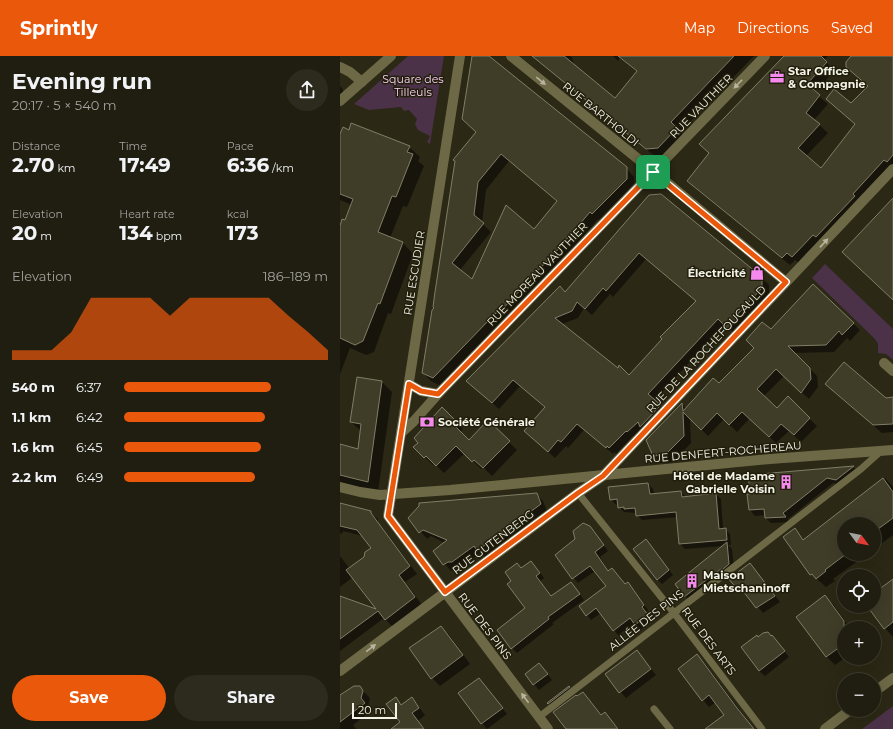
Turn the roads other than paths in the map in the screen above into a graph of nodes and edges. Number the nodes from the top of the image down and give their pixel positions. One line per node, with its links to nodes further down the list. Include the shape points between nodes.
1 (391, 56): 6 (street)
2 (460, 56): 13 (street, RUE ESCUDIER)
3 (511, 56): 9 (street, RUE BARTHOLDI, one-way to 9)
4 (765, 56): 9 (street, RUE VAUTHIER, one-way to 9)
5 (340, 67): 6 (street)
6 (362, 82): 7 (street)
7 (340, 101)
8 (893, 170): 10 (street, RUE DE LA ROCHEFOUCAULD, one-way to 8)
9 (653, 172): 10 (street, RUE BARTHOLDI); 14 (street, RUE MOREAU VAUTHIER)
10 (786, 282): 18 (street, RUE DE LA ROCHEFOUCAULD)
11 (884, 363): 12 (street)
12 (893, 370)
13 (409, 384): 14 (street, via 421,391); 15 (street, RUE ESCUDIER)
14 (438, 394): 15 (street, RUE MOREAU VAUTHIER)
15 (401, 433): 21 (street, RUE ESCUDIER)
16 (893, 450): 17 (street, RUE DENFERT-ROCHEREAU)
17 (880, 452): 18 (street, RUE DENFERT-ROCHEREAU, via 770,459); 23 (lane, ALLÉE DES PINS)
18 (603, 476): 20 (street, RUE GUTENBERG); 21 (street, RUE DENFERT-ROCHEREAU)
19 (340, 487): 21 (street, RUE DENFERT-ROCHEREAU, via 380,495)
20 (578, 493): 22 (street, RUE GUTENBERG); 23 (lane, RUE DES ARTS)
21 (391, 494): 22 (street, RUE DES PINS, via 388,516)
22 (445, 592): 24 (street, RUE GUTENBERG, one-way to 22); 28 (street, RUE DES PINS, one-way to 22)
23 (674, 613): 28 (lane, ALLÉE DES PINS); 32 (lane, RUE DES ARTS)
24 (340, 671)
25 (893, 678): 26 (street)
26 (881, 687)
27 (654, 709): 31 (lane)
28 (539, 717): 30 (street, RUE DES PINS)
29 (841, 717): 33 (street)
30 (548, 729)
31 (670, 729)
32 (762, 729)
33 (825, 729)

